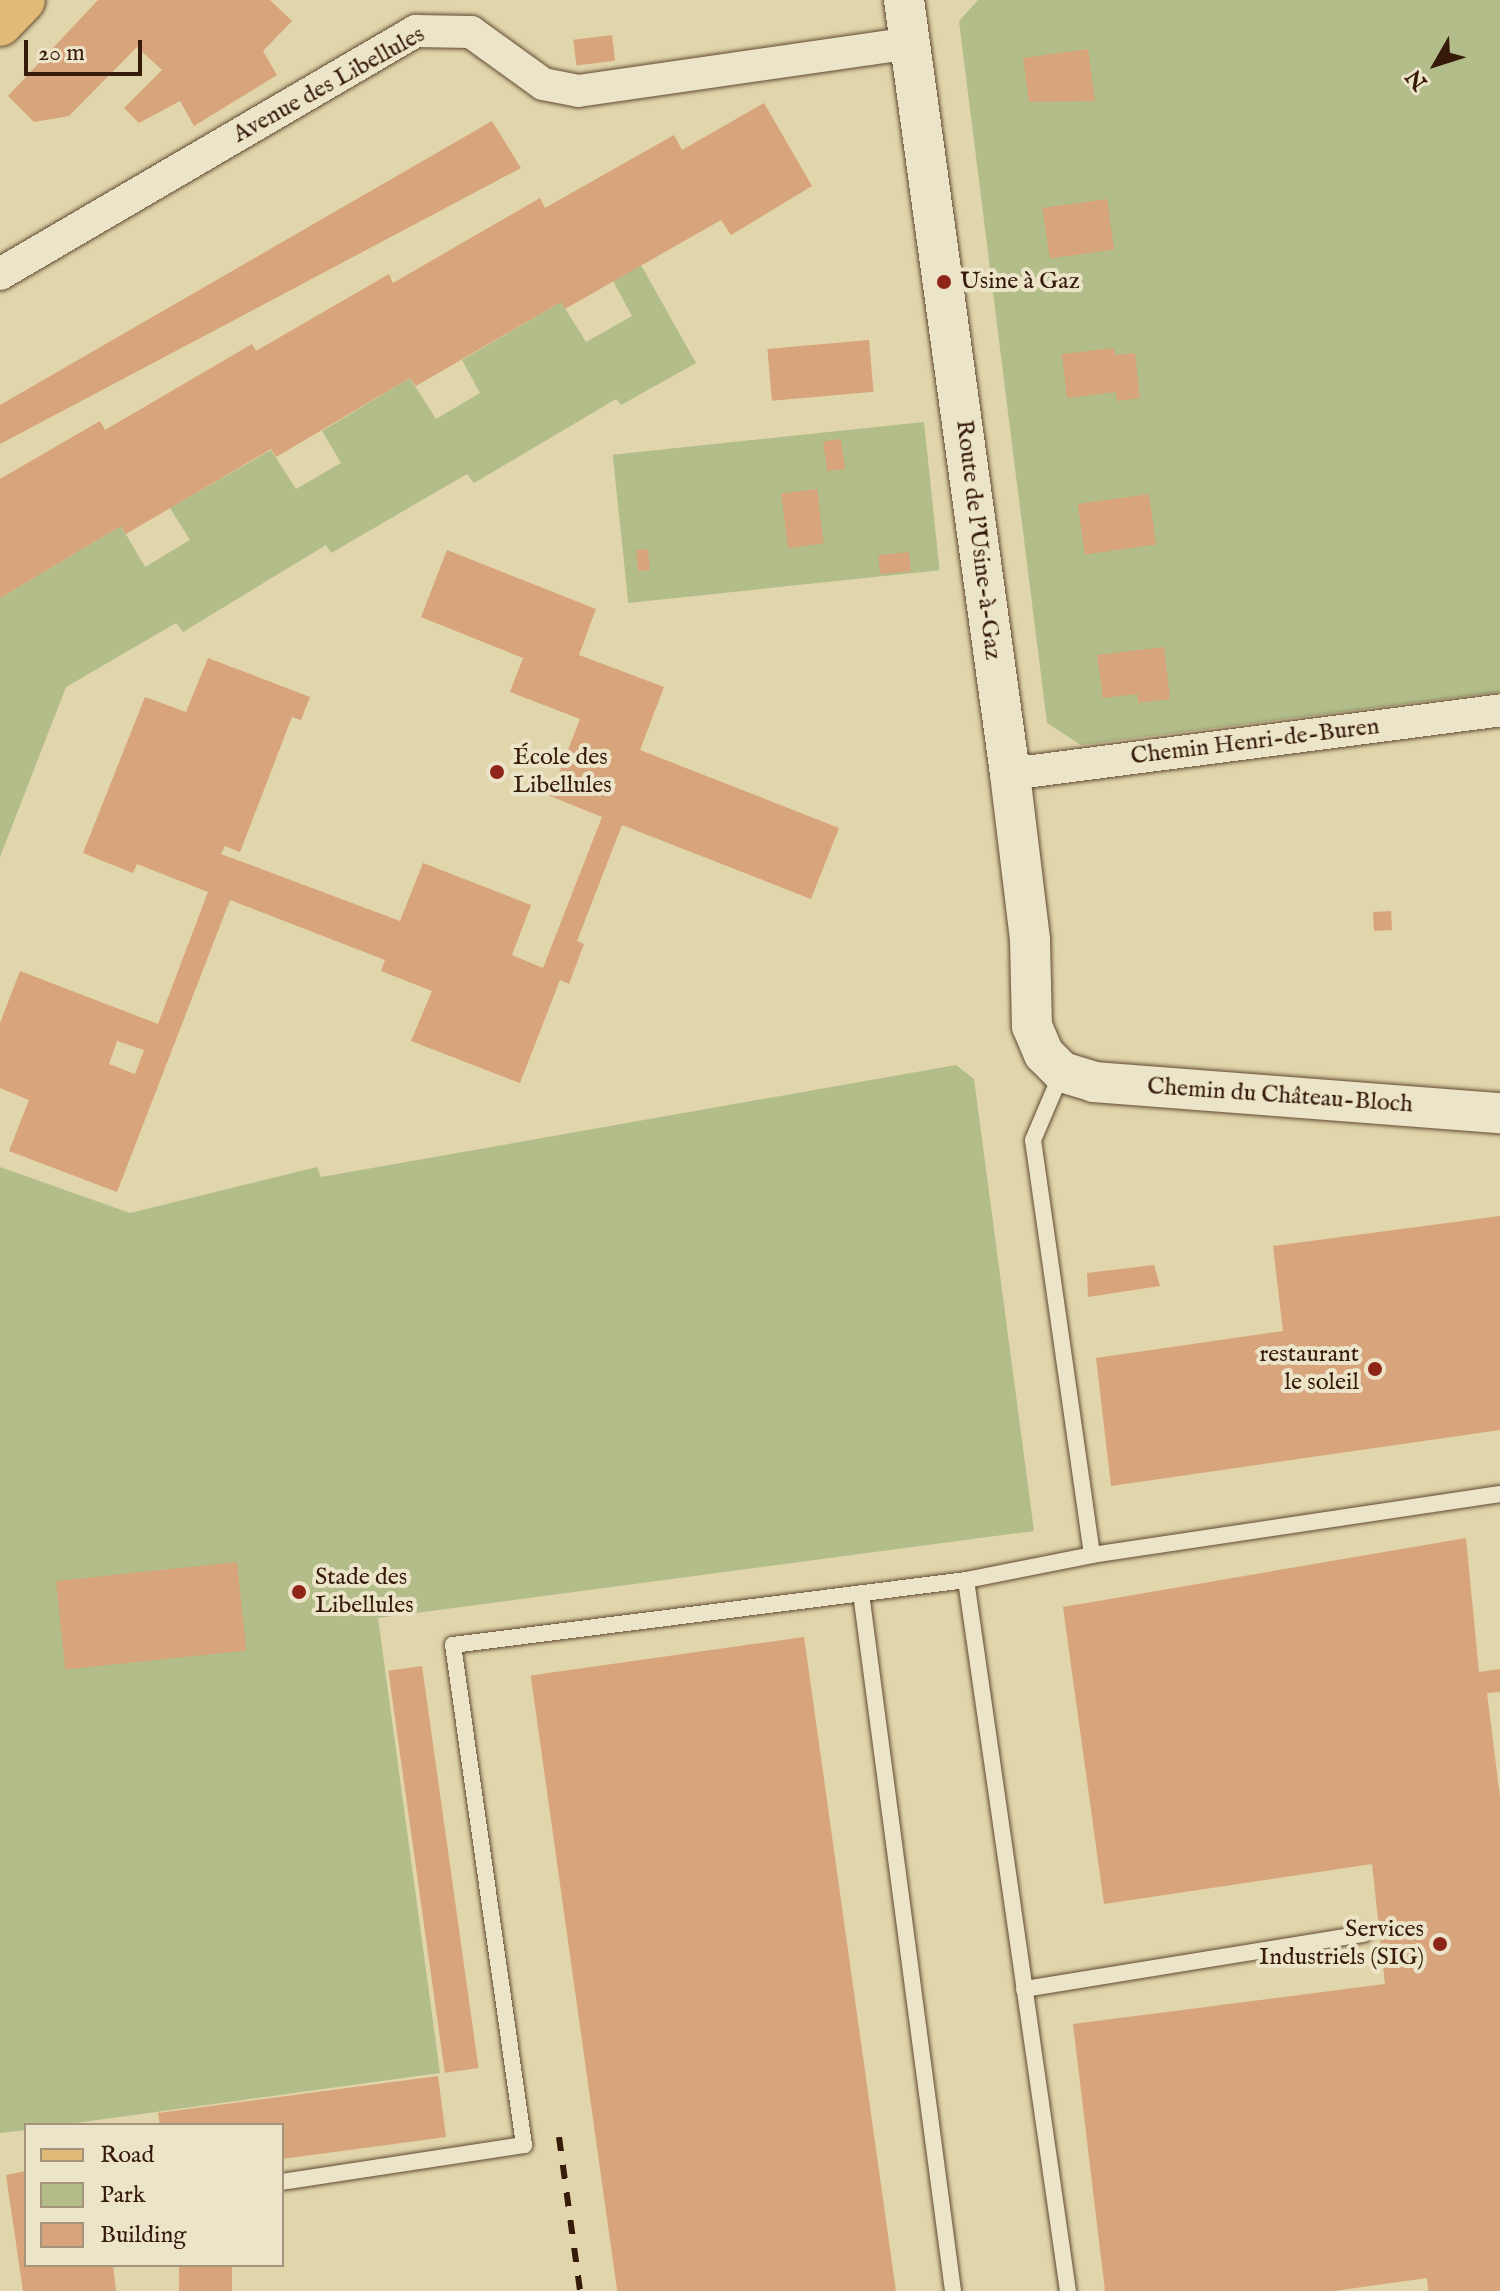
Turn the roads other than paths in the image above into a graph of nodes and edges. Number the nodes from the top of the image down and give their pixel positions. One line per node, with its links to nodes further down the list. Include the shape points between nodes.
1 (23, 0): 3 (main road)
2 (904, 0): 4 (street, Route de l'Usine-à-Gaz)
3 (0, 24)
4 (911, 43): 5 (street, Avenue des Libellules, via 578,91 543,84 471,32 416,31); 7 (street, Route de l'Usine-à-Gaz)
5 (0, 274)
6 (1500, 710): 7 (street, Chemin Henri-de-Buren)
7 (1010, 774): 8 (street, Route de l'Usine-à-Gaz, via 1030,940 1032,1026 1044,1054)
8 (1062, 1072): 9 (street, Chemin du Château-Bloch, via 1094,1082); 11 (lane, via 1033,1140)
9 (1500, 1113)
10 (1500, 1494): 11 (lane)
11 (1092, 1555): 12 (lane)
12 (966, 1580): 13 (lane); 15 (lane)
13 (861, 1593): 16 (lane, via 453,1645 524,2145); 17 (lane)
14 (1364, 1934): 15 (lane)
15 (1024, 1989): 18 (lane)
16 (284, 2182)
17 (953, 2291)
18 (1068, 2291)

